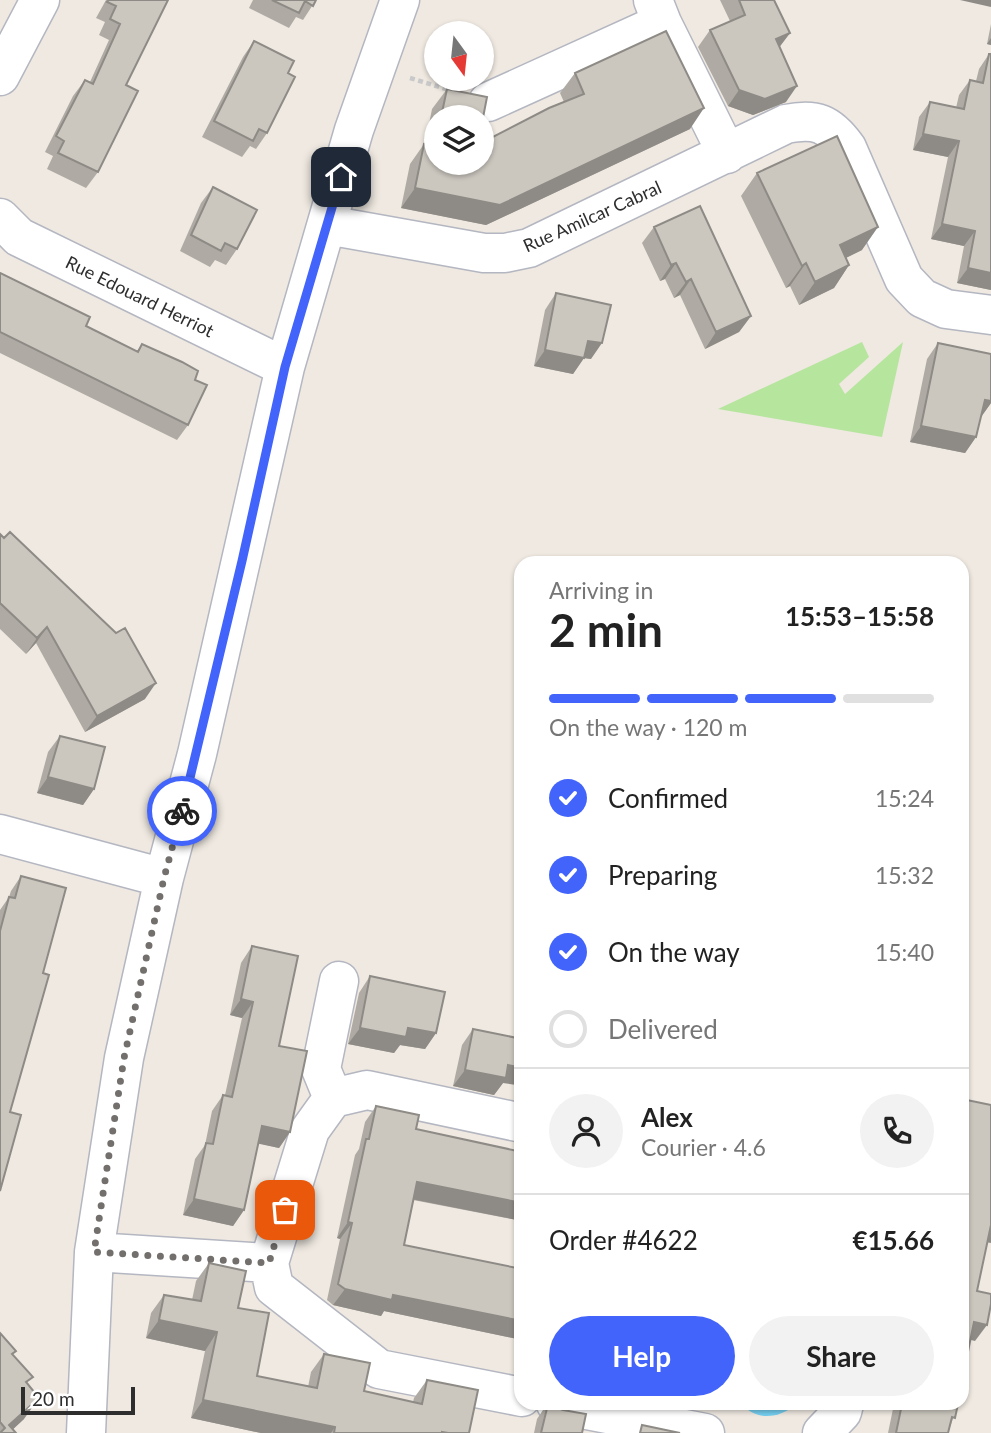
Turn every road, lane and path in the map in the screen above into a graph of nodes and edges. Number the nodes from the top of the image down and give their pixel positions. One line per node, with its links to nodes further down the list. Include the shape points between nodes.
1 (40, 0): 5 (street)
2 (400, 0): 4 (street)
3 (658, 11): 6 (street); 7 (street)
4 (376, 68): 6 (path); 9 (street)
5 (0, 76)
6 (488, 102)
7 (727, 154): 9 (street, Rue Amilcar Cabral, via 529,248 505,253); 10 (street, Rue Amilcar Cabral, via 786,124 807,120 825,125 848,148 904,279 922,298 946,309)
8 (0, 218): 11 (street, Rue Edouard Herriot, via 19,237)
9 (327, 225): 11 (street)
10 (991, 315)
11 (285, 367): 13 (street)
12 (0, 834): 13 (street)
13 (164, 878): 17 (street, via 124,1058)
14 (339, 981): 15 (street, via 321,1069)
15 (350, 1094): 16 (street); 18 (street, via 310,1130)
16 (514, 1122)
17 (94, 1252): 18 (street); 22 (street)
18 (269, 1263): 19 (street, via 274,1287 379,1368)
19 (514, 1395)
20 (587, 1410): 23 (street)
21 (842, 1410): 24 (street)
22 (86, 1433)
23 (705, 1433)
24 (822, 1433)

